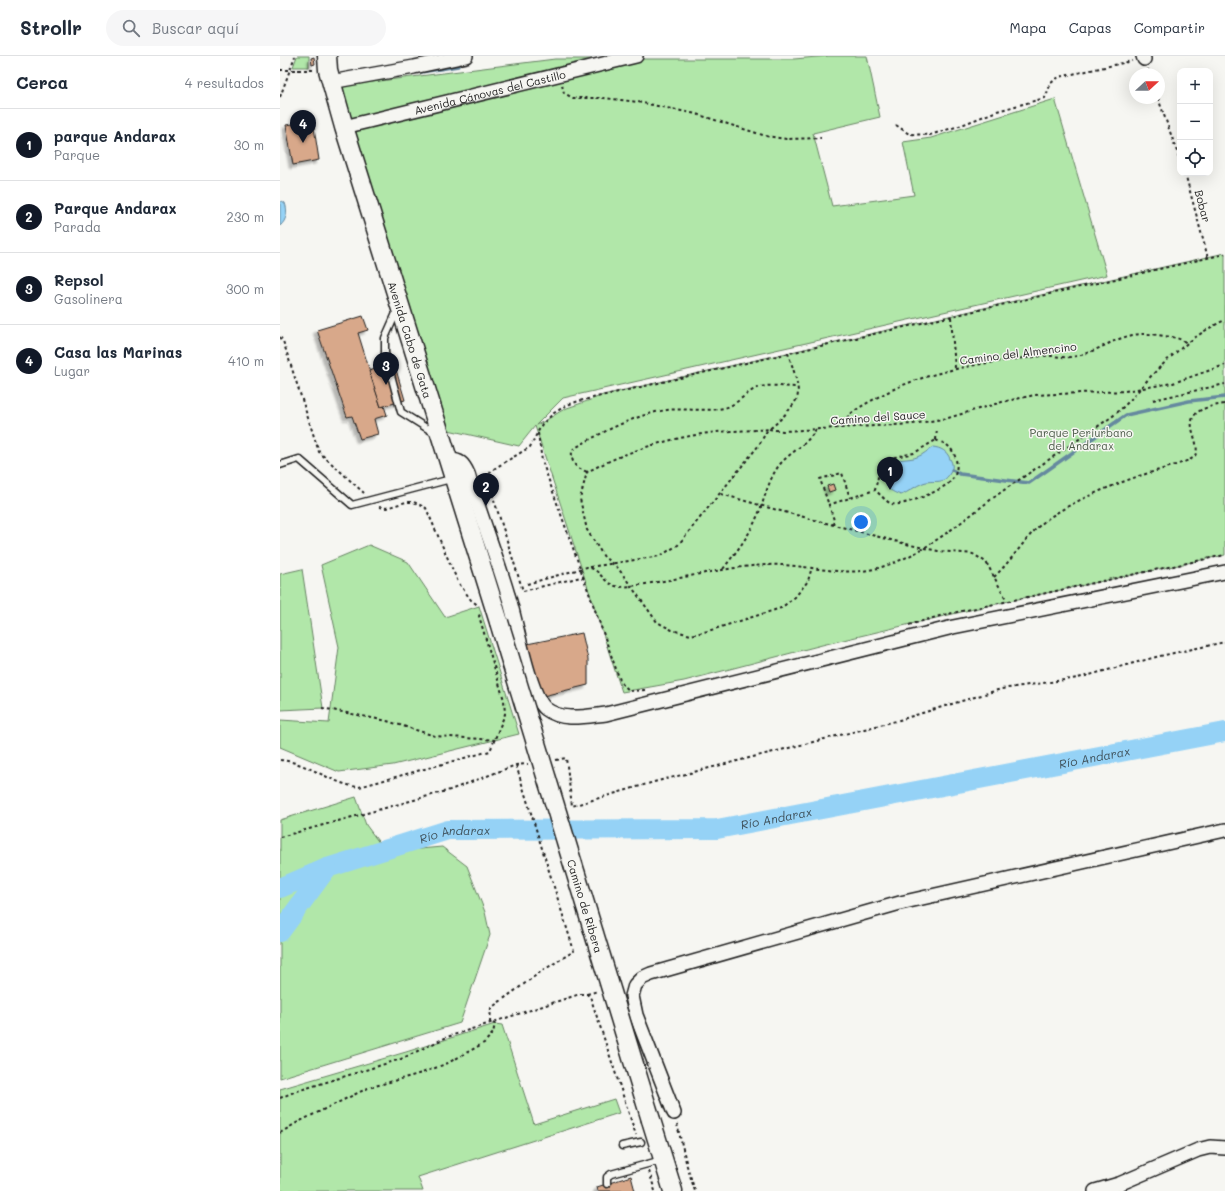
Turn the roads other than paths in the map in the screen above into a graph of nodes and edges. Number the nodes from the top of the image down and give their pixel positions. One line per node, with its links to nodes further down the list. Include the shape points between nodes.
1 (466, 56): 3 (street, via 414,67)
2 (636, 56): 4 (street, Avenida Cánovas del Castillo)
3 (329, 69): 4 (main road, Avenida Cabo de Gata)
4 (344, 127): 5 (main road, Avenida Cabo de Gata)
5 (400, 306): 6 (main road, Avenida Cabo de Gata); 6 (lane, via 385,338 386,353 402,412)
6 (441, 437): 8 (main road, Avenida Cabo de Gata)
7 (280, 465): 8 (lane, via 299,459 352,505 447,480)
8 (450, 466): 9 (street, via 459,460 466,469 509,597 536,695 546,709 567,717 606,714 960,626); 10 (main road, Avenida Cabo de Gata)
9 (1225, 572)
10 (493, 611): 16 (main road, Camino de Ribera, bridge)
11 (1225, 830): 12 (street, via 900,903 642,978 635,985 632,996 636,1014)
12 (674, 1114)
13 (641, 1142): 14 (lane)
14 (622, 1146)
15 (1225, 1148): 19 (street, via 1210,1147 1198,1150 1119,1184)
16 (663, 1159): 17 (lane, via 611,1174); 18 (main road, Camino de Ribera)
17 (607, 1184)
18 (673, 1191)
19 (1095, 1191)

